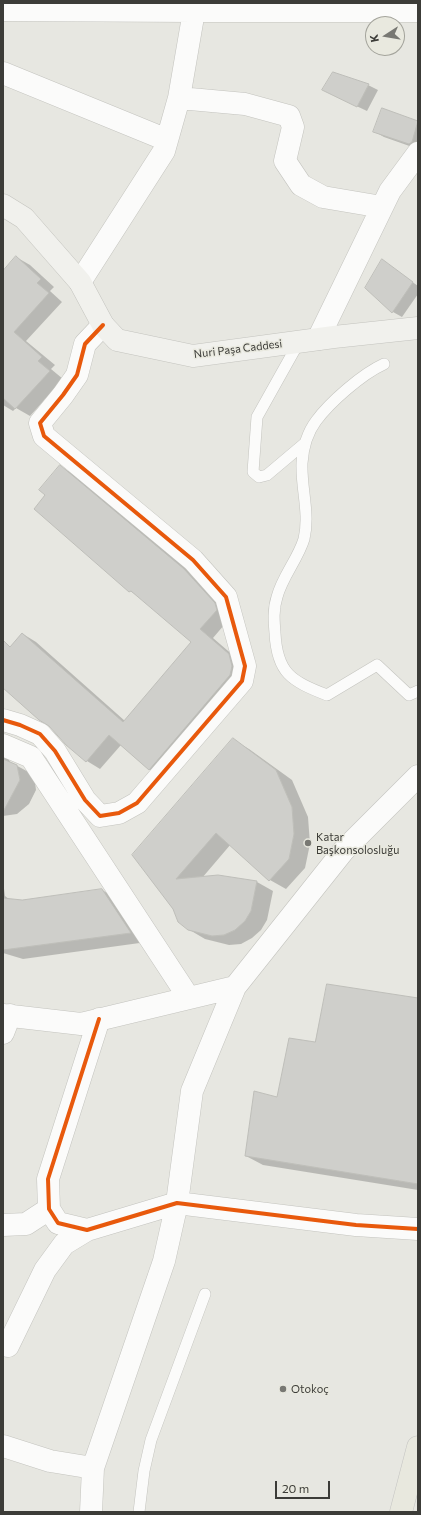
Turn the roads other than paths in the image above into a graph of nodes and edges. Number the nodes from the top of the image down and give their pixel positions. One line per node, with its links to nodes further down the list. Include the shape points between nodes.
1 (82, 6): 2 (street); 4 (street)
2 (3, 10)
3 (418, 10): 4 (street)
4 (194, 11): 6 (street)
5 (3, 73): 7 (street)
6 (179, 98): 7 (street); 10 (street, via 245,104 289,116 293,127 285,161 301,185 324,198)
7 (167, 140): 11 (street, via 164,151)
8 (418, 153): 10 (street, via 390,191)
9 (3, 206): 11 (street, Nuri Paşa Caddesi, via 24,218)
10 (382, 207): 14 (street)
11 (80, 282): 12 (street, Nuri Paşa Caddesi)
12 (103, 325): 14 (street, Nuri Paşa Caddesi, via 117,340 193,356); 18 (street, via 85,344 77,375 40,423 44,436 193,560 226,597 245,666 242,681 137,803 119,813 100,816 85,800 55,751 40,734)
13 (416, 325): 14 (street, Nuri Paşa Caddesi)
14 (308, 340): 16 (lane, via 257,417 252,472 259,477 267,475)
15 (384, 364): 16 (lane, via 348,388 316,421)
16 (305, 443): 17 (lane, via 302,464 306,522 303,540 277,596 274,615 276,645 281,665 306,687 327,694 377,665 409,695)
17 (418, 691)
18 (3, 720)
19 (3, 744): 22 (street, via 31,757)
20 (418, 776): 21 (street, via 344,850)
21 (234, 987): 22 (street); 25 (street, via 192,1091)
22 (189, 998): 23 (street)
23 (99, 1019): 24 (street, via 81,1024); 26 (street, via 48,1179)
24 (5, 1021)
25 (177, 1203): 28 (street, via 356,1225); 29 (street); 34 (street, via 164,1261)
26 (49, 1209): 27 (street, via 26,1224); 29 (street, via 58,1223)
27 (3, 1225)
28 (418, 1229)
29 (87, 1230): 31 (street, via 64,1244 45,1270)
30 (205, 1294): 36 (lane, via 151,1440)
31 (8, 1346)
32 (3, 1446): 34 (street, via 50,1461)
33 (418, 1447): 37 (main road)
34 (93, 1468): 35 (street)
35 (91, 1512)
36 (139, 1512)
37 (401, 1512)

